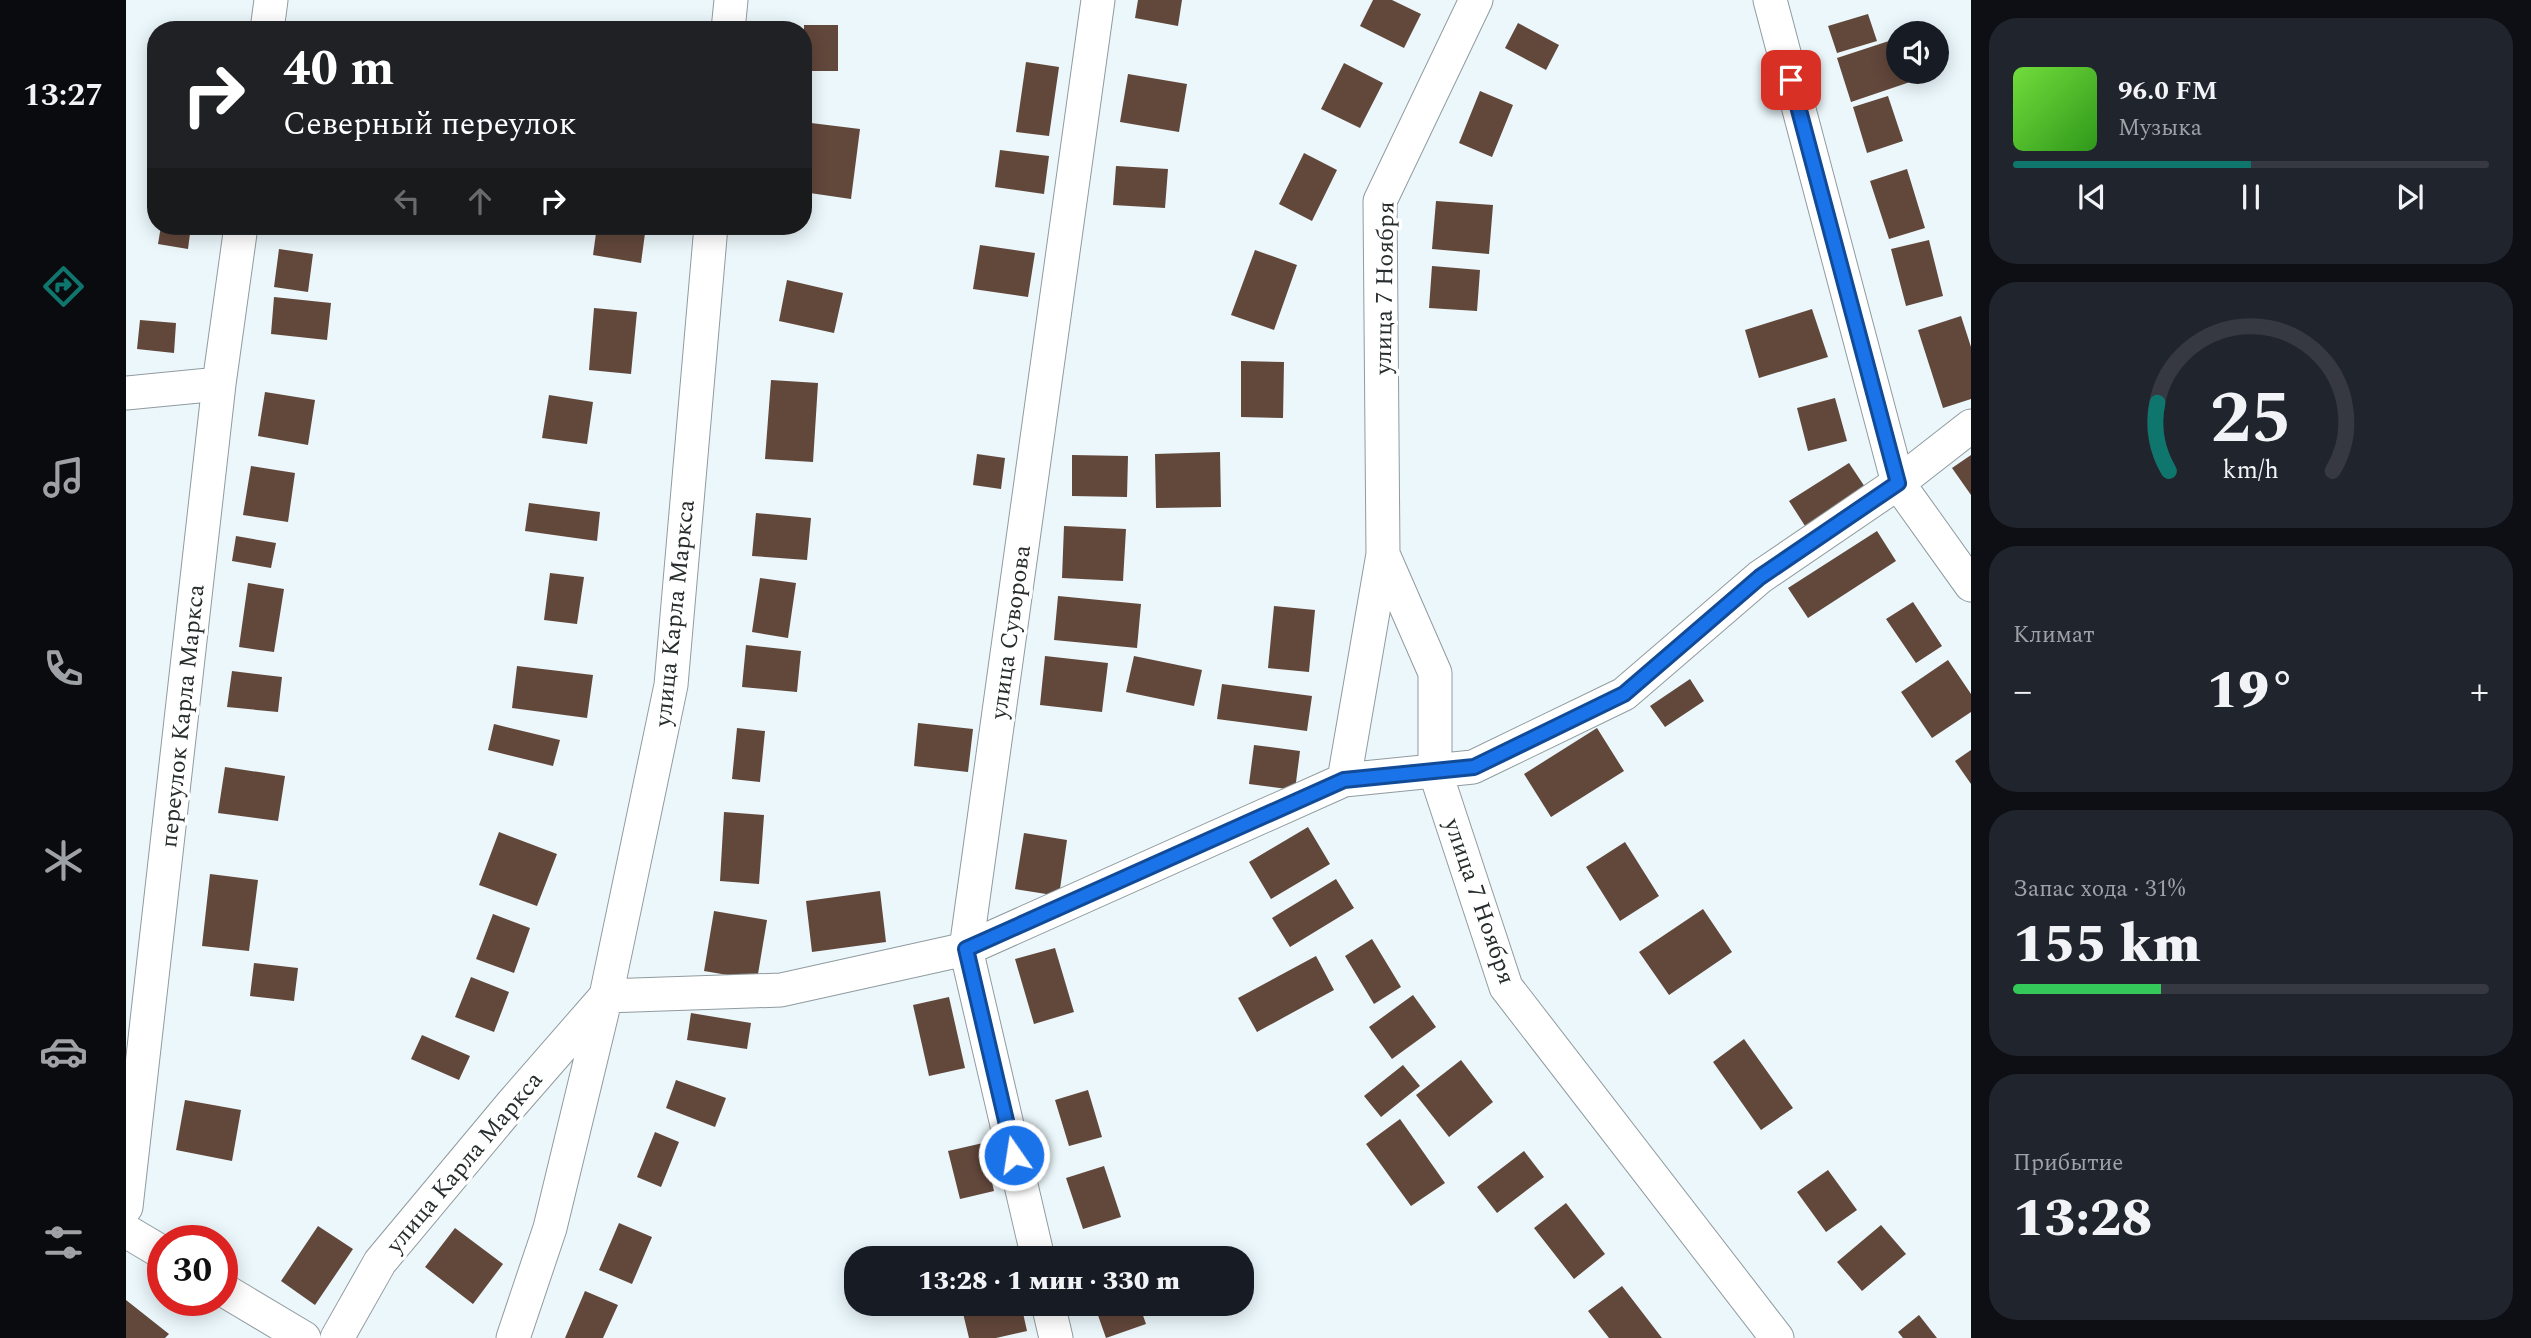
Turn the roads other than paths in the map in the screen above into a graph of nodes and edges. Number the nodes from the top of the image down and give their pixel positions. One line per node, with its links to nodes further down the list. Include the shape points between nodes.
1 (271, 0): 6 (street)
2 (731, 0): 7 (street)
3 (1097, 0): 18 (street, улица Суворова)
4 (1476, 0): 14 (street, улица 7 Ноября, via 1380,201)
5 (1770, 0): 13 (street)
6 (268, 21)
7 (729, 21)
8 (240, 235): 10 (street, переулок Карла Маркса)
9 (710, 235): 19 (street, улица Карла Маркса, via 671,685)
10 (219, 384): 11 (street); 20 (street, переулок Карла Маркса)
11 (126, 393)
12 (1971, 426): 13 (street)
13 (1898, 483): 15 (street); 16 (street, via 1760,577 1624,694 1474,767)
14 (1383, 554): 16 (street, улица 7 Ноября, via 1435,673); 17 (street, улица 7 Ноября)
15 (1971, 585)
16 (1435, 771): 17 (street); 30 (street, улица 7 Ноября, via 1506,987)
17 (1344, 780): 18 (street)
18 (966, 949): 19 (street, via 780,990); 23 (street, улица Суворова)
19 (606, 996): 27 (street, улица Карла Маркса, via 380,1262); 28 (street, улица Карла Маркса, via 550,1228)
20 (126, 1207)
21 (126, 1231): 22 (street)
22 (147, 1243)
23 (1035, 1246)
24 (238, 1299): 26 (street)
25 (1051, 1316): 29 (street)
26 (304, 1338)
27 (337, 1338)
28 (513, 1338)
29 (1056, 1338)
30 (1777, 1338)

